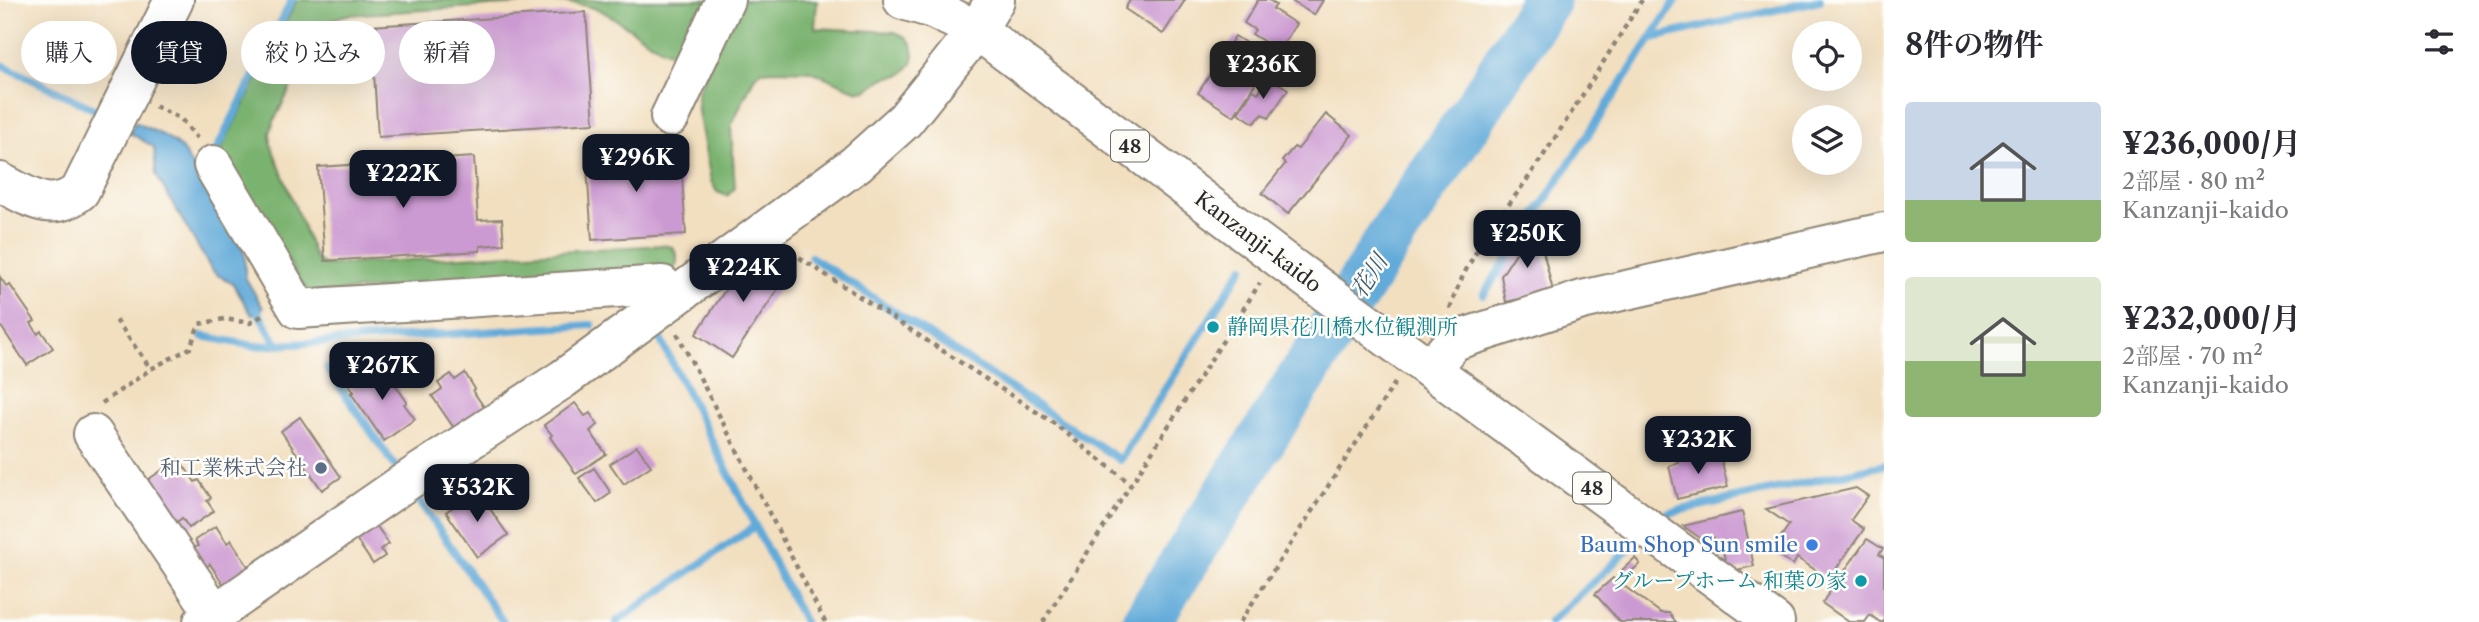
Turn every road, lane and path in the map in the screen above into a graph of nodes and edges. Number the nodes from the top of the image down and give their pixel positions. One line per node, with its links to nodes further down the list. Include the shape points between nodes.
1 (174, 0): 8 (street, via 80,191 59,203 46,203)
2 (725, 0): 6 (street)
3 (903, 0): 5 (street, Kanzanji-kaido / 48, via 933,9)
4 (1642, 0): 15 (path, via 1468,266)
5 (986, 15): 10 (street, via 927,95 881,143); 11 (street, Kanzanji-kaido / 48)
6 (670, 117)
7 (213, 165): 12 (street, via 298,309 662,285)
8 (0, 182)
9 (1884, 232): 15 (street, via 1582,300)
10 (762, 233): 12 (street); 18 (path, via 1052,422)
11 (1280, 258): 15 (street, Kanzanji-kaido / 48); 18 (path)
12 (667, 302): 19 (street, via 563,379); 20 (path)
13 (271, 310): 16 (path, via 250,323 224,319 199,324 190,348)
14 (116, 320): 16 (path)
15 (1426, 355): 22 (path); 23 (street, Kanzanji-kaido / 48)
16 (151, 369): 17 (path, via 97,406 91,415)
17 (93, 434): 19 (street)
18 (1131, 484): 21 (path)
19 (209, 618)
20 (825, 622)
21 (1043, 622)
22 (1240, 622)
23 (1775, 622)

